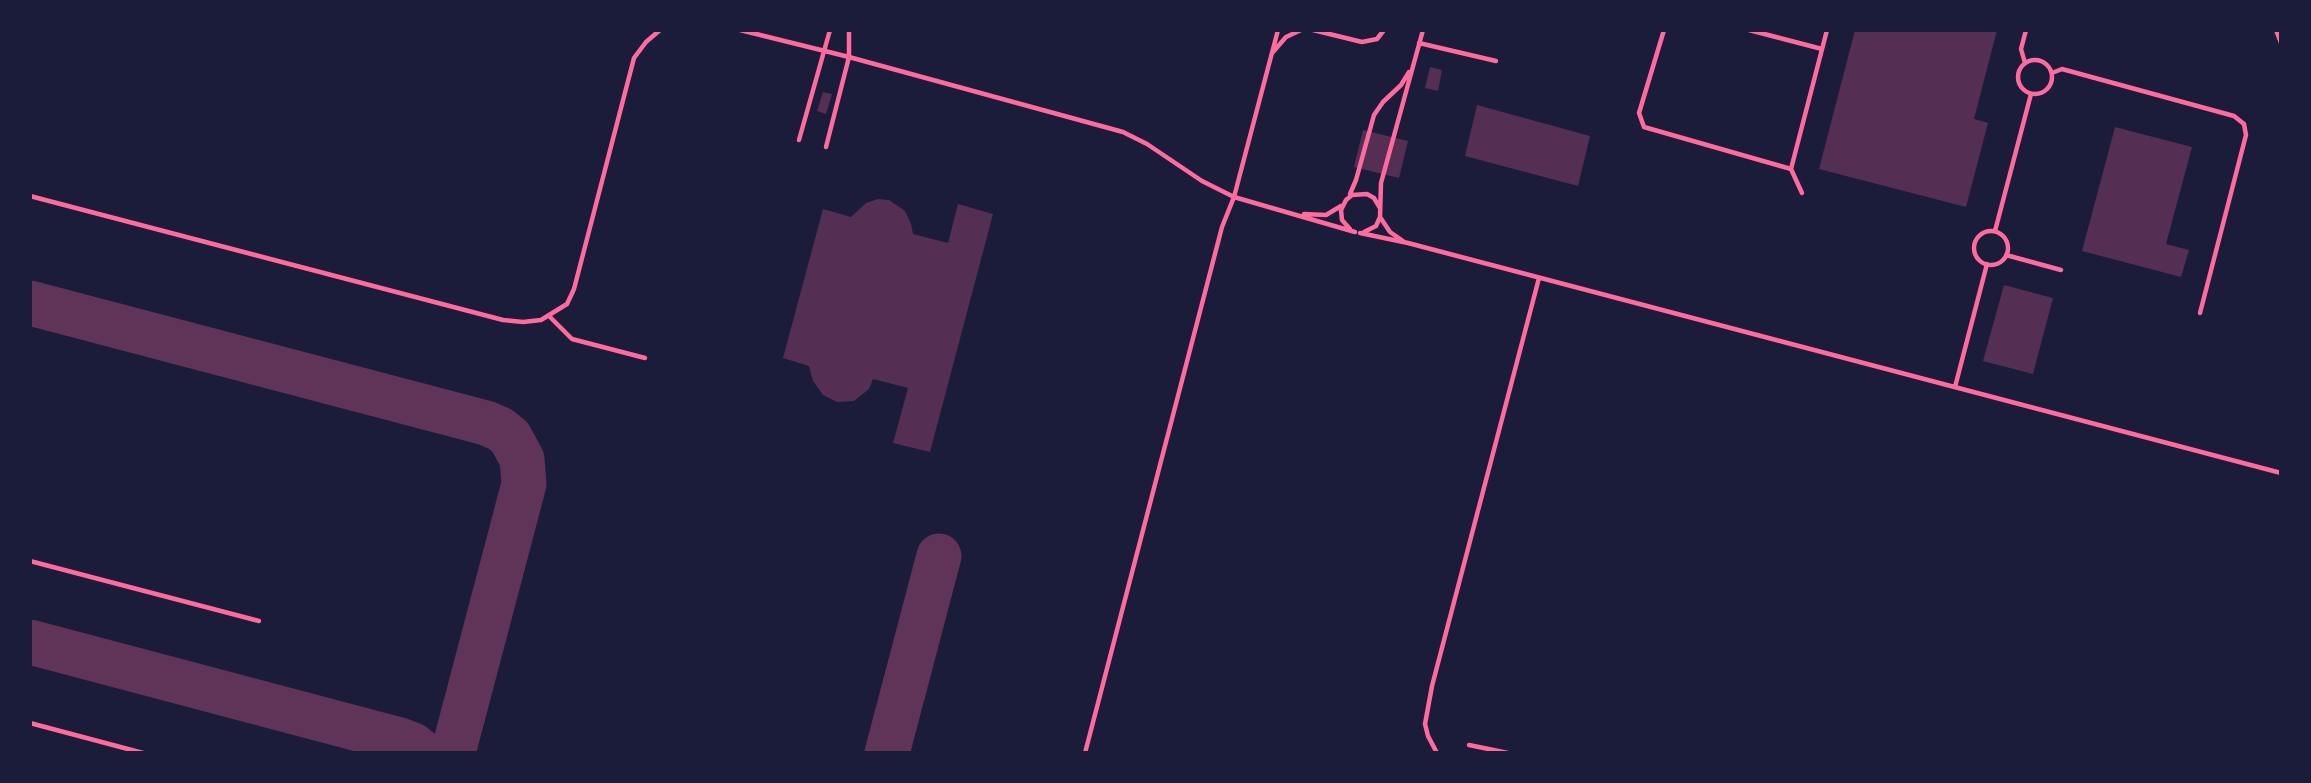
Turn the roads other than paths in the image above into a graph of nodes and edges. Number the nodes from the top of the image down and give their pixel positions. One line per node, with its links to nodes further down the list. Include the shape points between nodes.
1 (660, 30): 44 (lane, via 634,58 574,289 567,304)
2 (740, 30): 18 (lane)
3 (830, 30): 18 (lane)
4 (849, 30): 19 (lane)
5 (1278, 30): 20 (lane)
6 (1301, 30): 20 (lane, via 1280,42)
7 (1313, 30): 8 (lane, via 1362,42 1377,39)
8 (1384, 30)
9 (1423, 30): 15 (lane)
10 (1664, 30): 28 (lane, via 1639,113 1644,127)
11 (1749, 30): 17 (lane)
12 (1827, 30): 17 (lane)
13 (2026, 30): 22 (lane, via 2021,49)
14 (2276, 30): 16 (lane)
15 (1419, 43): 21 (lane); 23 (lane)
16 (2281, 43)
17 (1822, 49): 28 (lane)
18 (824, 51): 19 (lane); 26 (lane)
19 (849, 57): 27 (lane); 31 (lane, via 1123,132)
20 (1270, 57): 31 (lane)
21 (1496, 61)
22 (2025, 63): 24 (lane, via 2042,62); 25 (lane, via 2017,79 2020,88)
23 (1412, 68): 32 (lane, via 1374,116 1356,180); 33 (lane, via 1381,183)
24 (2052, 72): 25 (lane, via 2046,89); 43 (lane, via 2062,69 2234,116 2244,124 2246,135)
25 (2031, 94): 36 (lane)
26 (799, 140)
27 (826, 147)
28 (1791, 169): 29 (lane)
29 (1802, 193)
30 (30, 196): 44 (lane, via 503,320 541,320)
31 (1234, 197): 34 (lane); 53 (lane, via 1222,227)
32 (1345, 201): 33 (lane, via 1364,193 1374,198); 34 (lane, via 1326,215); 37 (lane, via 1342,219)
33 (1380, 208): 35 (lane)
34 (1295, 214): 37 (lane)
35 (1380, 218): 37 (lane, via 1373,229); 38 (lane, via 1389,232)
36 (1995, 231): 39 (lane, via 2006,237); 40 (lane, via 1976,240 1977,259)
37 (1357, 232): 38 (lane)
38 (1408, 243): 42 (lane)
39 (2006, 255): 40 (lane, via 1996,265); 41 (lane)
40 (1987, 264): 46 (lane)
41 (2061, 270)
42 (1539, 278): 46 (lane); 54 (lane, via 1432,686 1425,724)
43 (2200, 313)
44 (549, 316): 45 (lane, via 572,339)
45 (645, 358)
46 (1955, 387): 47 (lane)
47 (2281, 473)
48 (30, 561): 49 (lane)
49 (259, 621)
50 (30, 723): 52 (lane)
51 (1469, 745): 55 (lane)
52 (143, 753)
53 (1085, 753)
54 (1437, 753)
55 (1508, 753)

